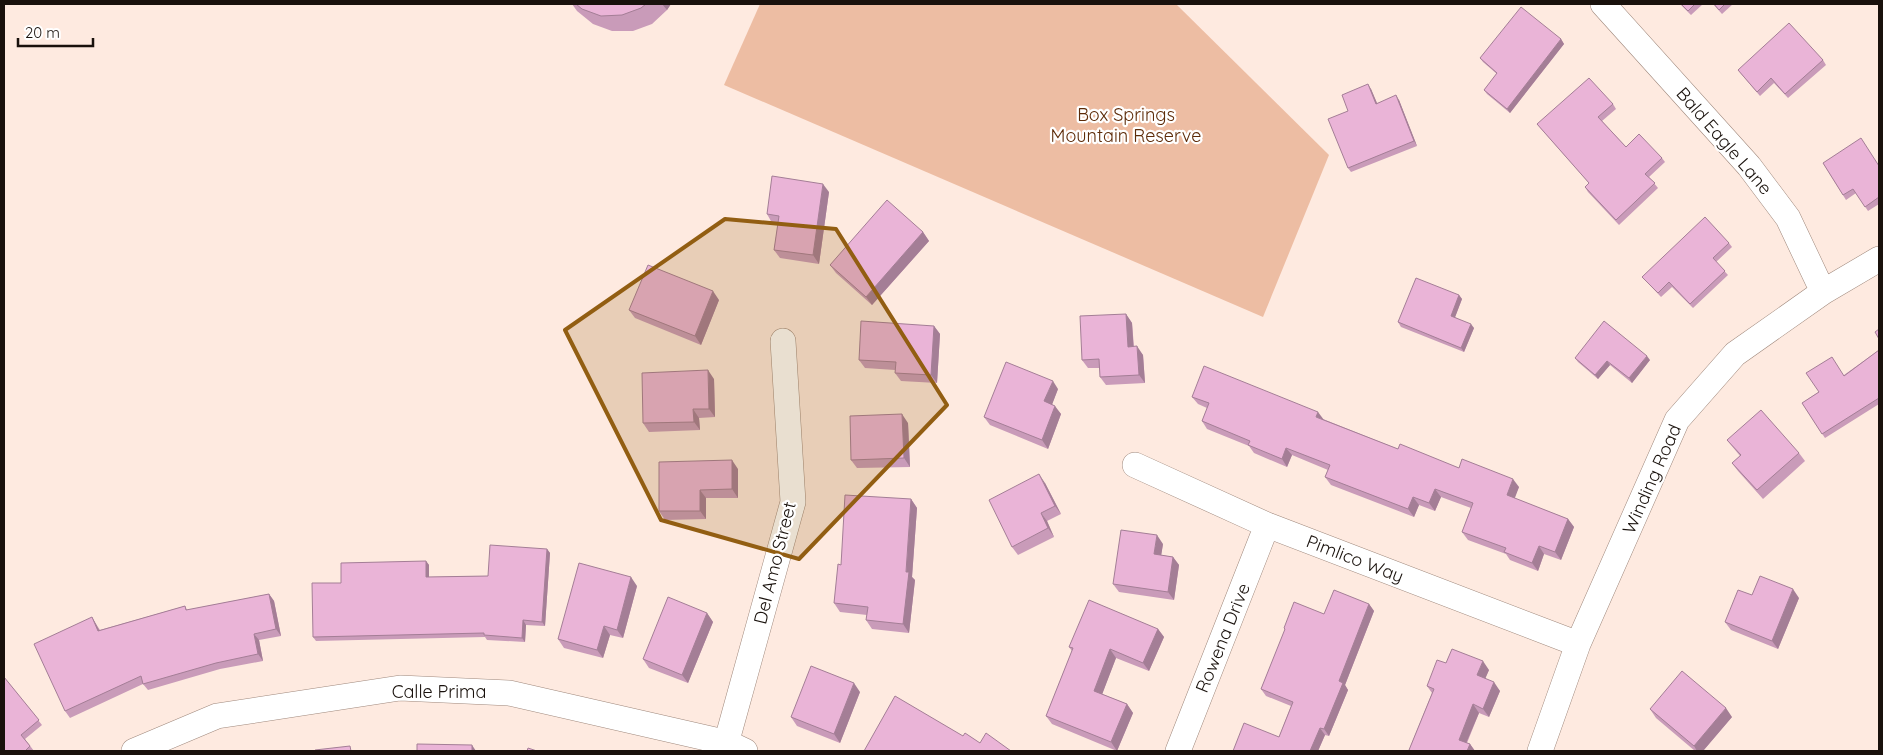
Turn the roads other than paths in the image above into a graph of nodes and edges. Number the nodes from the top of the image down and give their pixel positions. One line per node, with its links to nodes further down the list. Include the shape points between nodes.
1 (1603, 4): 3 (street, Bald Eagle Lane, via 1749,166 1788,218)
2 (1879, 259): 3 (street, Winding Road)
3 (1823, 292): 7 (street, Winding Road, via 1735,354 1677,420)
4 (783, 341): 8 (street, Del Amo Street, via 794,502)
5 (1135, 466): 6 (street, Pimlico Way)
6 (1268, 525): 7 (street, Pimlico Way); 10 (street, Rowena Drive)
7 (1578, 644): 11 (street, Winding Road)
8 (732, 748): 9 (street, Calle Prima, via 509,692 400,688 217,716)
9 (134, 751)
10 (1178, 751)
11 (1540, 751)

